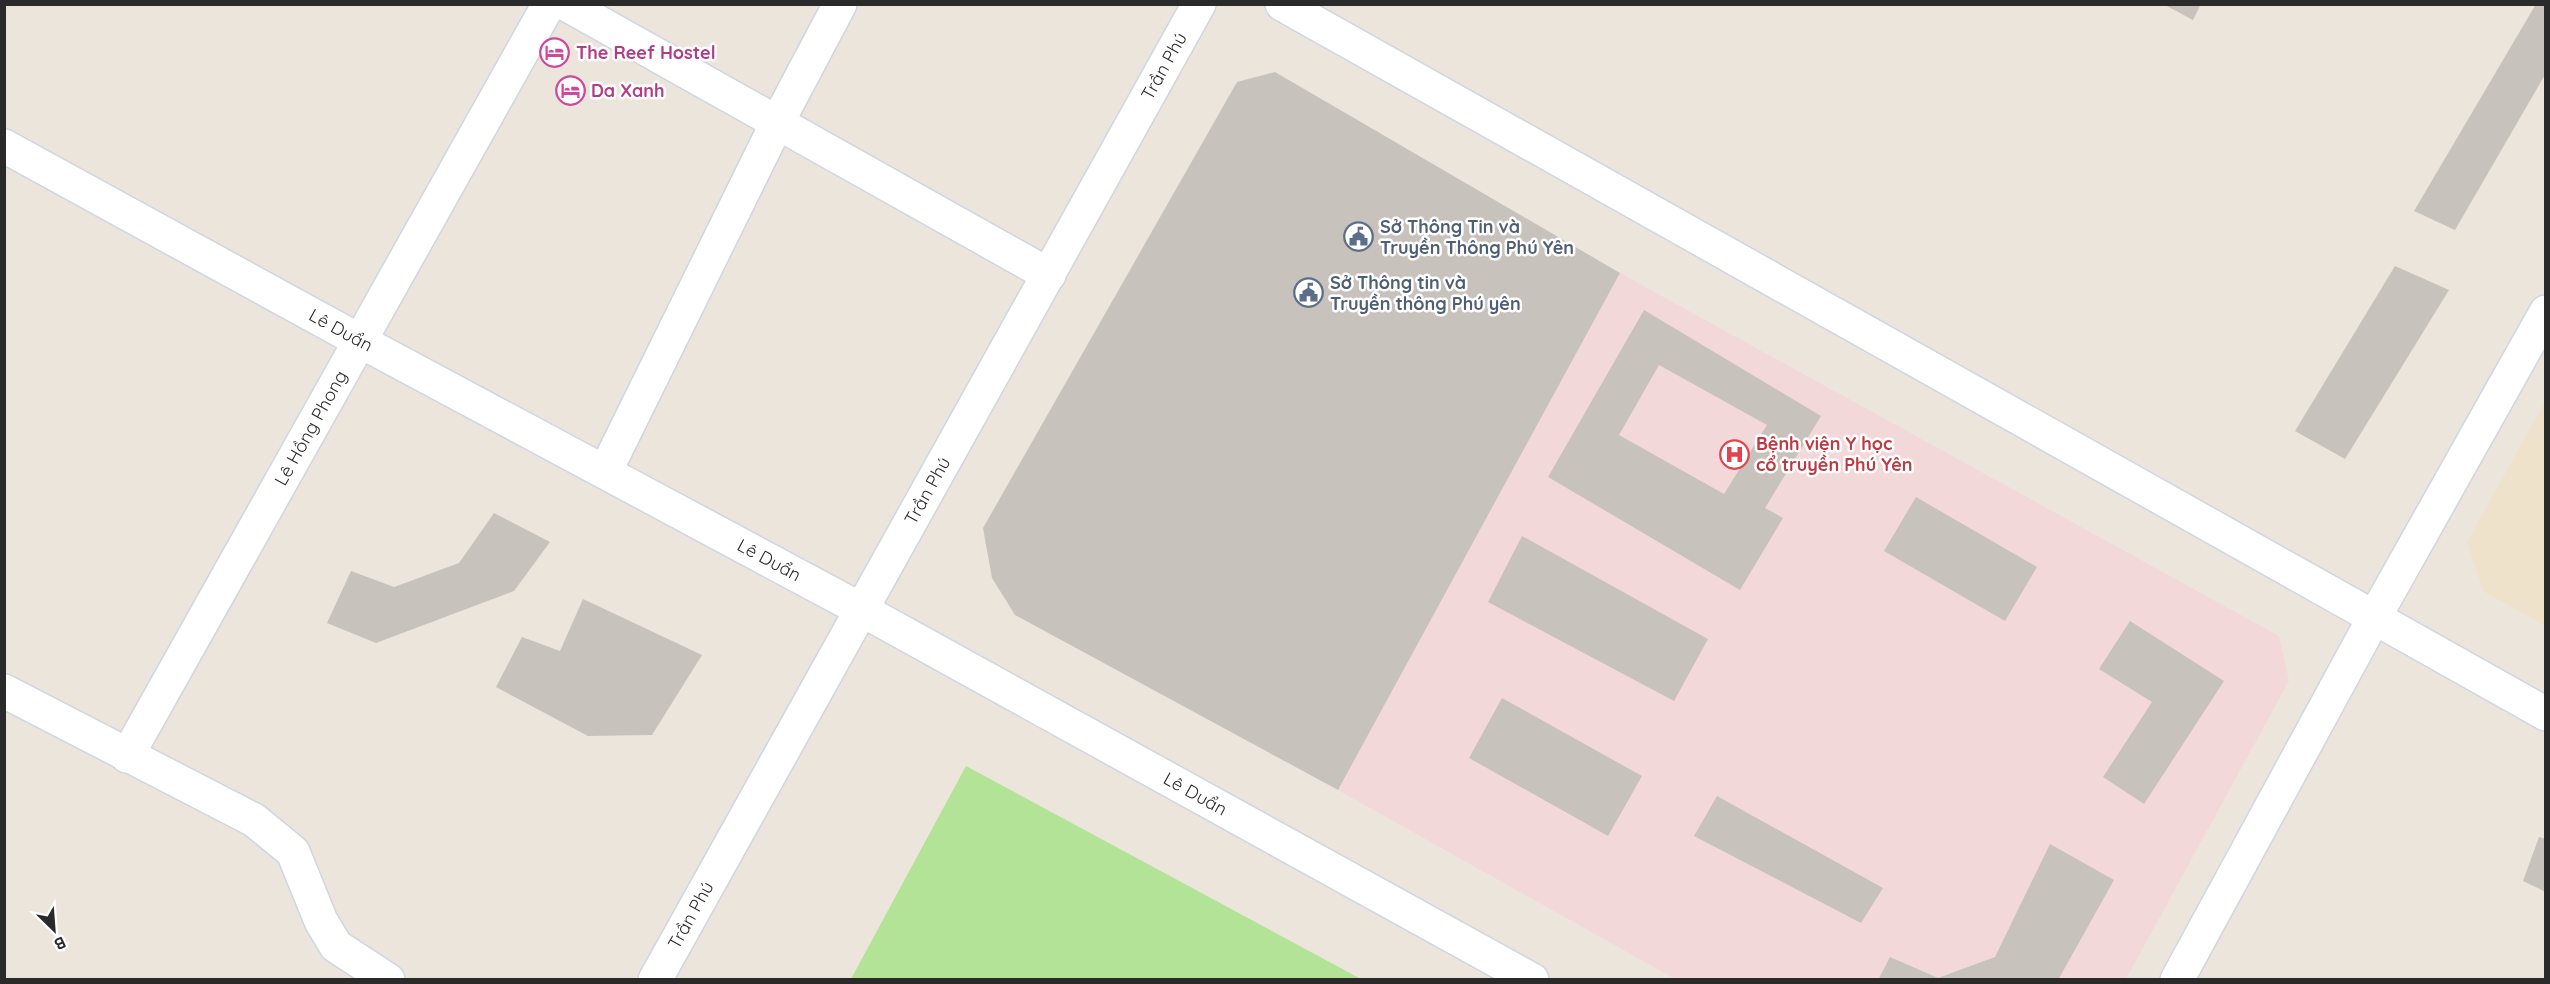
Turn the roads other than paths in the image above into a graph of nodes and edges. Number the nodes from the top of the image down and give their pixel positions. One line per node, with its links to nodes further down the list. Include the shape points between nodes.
1 (549, 4): 10 (street, Lê Hồng Phong)
2 (566, 4): 6 (street)
3 (840, 4): 6 (street)
4 (1199, 4): 8 (street, Trần Phú)
5 (1282, 4): 13 (street)
6 (777, 123): 8 (street); 11 (street)
7 (4, 147): 10 (street, Lê Duẩn)
8 (1048, 275): 12 (street, Trần Phú)
9 (2546, 312): 13 (street)
10 (360, 341): 11 (street, Lê Duẩn); 16 (street, Lê Hồng Phong)
11 (605, 472): 12 (street, Lê Duẩn)
12 (862, 610): 18 (street, Trần Phú); 19 (street, Lê Duẩn)
13 (2374, 618): 15 (street); 20 (street)
14 (4, 691): 16 (street)
15 (2546, 714)
16 (127, 756): 17 (street, via 254,820 292,852 336,946)
17 (388, 980)
18 (655, 980)
19 (1532, 980)
20 (2178, 980)

